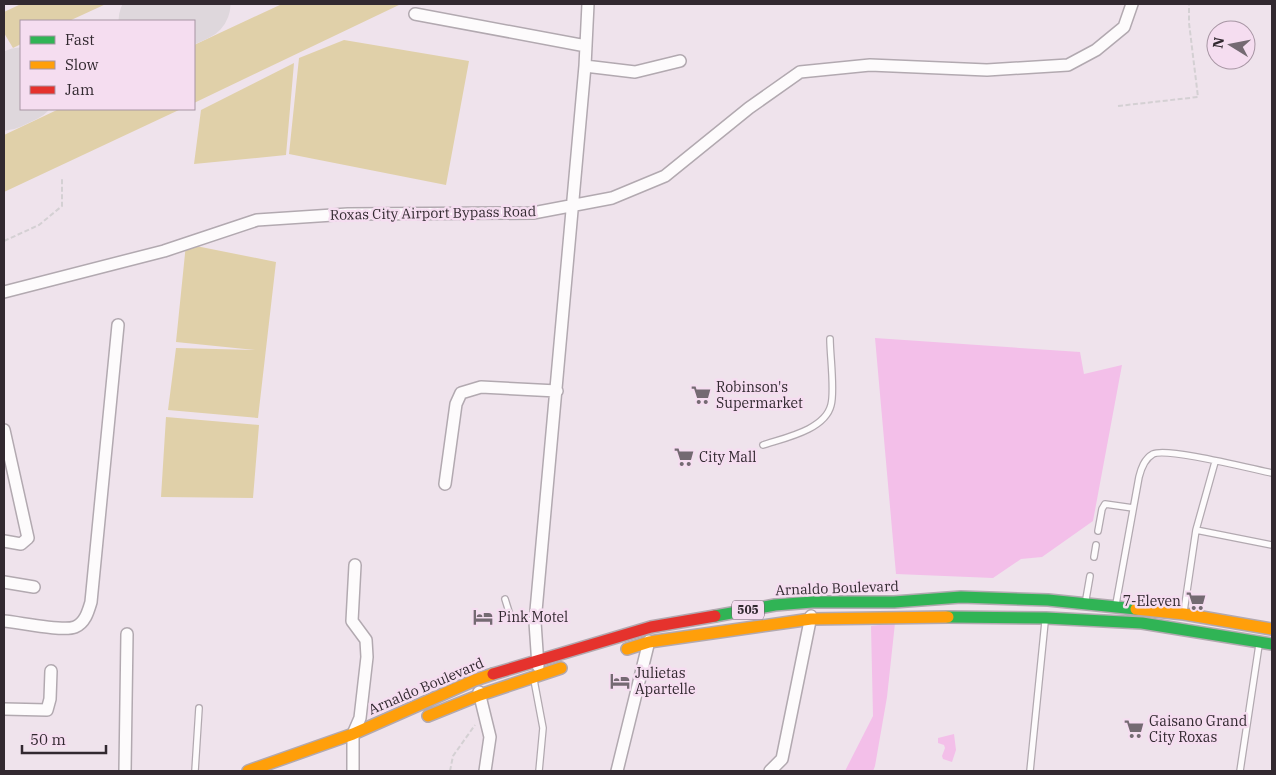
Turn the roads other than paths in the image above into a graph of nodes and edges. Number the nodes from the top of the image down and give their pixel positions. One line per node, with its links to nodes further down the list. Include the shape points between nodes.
1 (588, 4): 4 (street)
2 (1132, 4): 7 (street, Roxas City Airport Bypass Road, via 1124,27 1096,50 1068,65 987,70 870,65 800,72 749,108 665,176 612,198 533,213 348,214 257,220 164,251)
3 (415, 14): 4 (street)
4 (586, 46): 6 (street)
5 (680, 62): 6 (street, via 635,72)
6 (585, 66): 10 (street)
7 (4, 292)
8 (118, 325): 35 (street, via 91,602 86,618 74,628)
9 (830, 339): 12 (lane, via 831,405 824,418 808,429)
10 (557, 391): 15 (street, via 481,387 462,393 456,404); 36 (street)
11 (4, 430): 19 (street, via 28,538 21,544)
12 (763, 445)
13 (1215, 462): 14 (lane); 16 (lane, via 1174,453 1154,454 1141,468); 17 (lane)
14 (1272, 473)
15 (445, 484)
16 (1133, 508): 18 (lane, via 1105,504); 31 (lane)
17 (1196, 530): 21 (lane); 32 (lane)
18 (1098, 531)
19 (4, 541)
20 (1096, 545): 22 (lane)
21 (1272, 546)
22 (1094, 557)
23 (355, 565): 54 (street, via 352,621 366,640 367,657 360,718)
24 (1090, 576): 30 (lane)
25 (4, 582): 26 (street)
26 (34, 587)
27 (505, 599): 36 (lane, via 510,615)
28 (1048, 600): 29 (highway, Arnaldo Boulevard / 505, via 961,597 894,602); 30 (highway, Arnaldo Boulevard / 505); 33 (lane)
29 (812, 602): 34 (street); 37 (highway, Arnaldo Boulevard / 505, via 775,605)
30 (1086, 603): 31 (highway, Arnaldo Boulevard / 505)
31 (1116, 606): 32 (highway, Arnaldo Boulevard / 505)
32 (1184, 614): 38 (highway, Arnaldo Boulevard / 505)
33 (1046, 618): 34 (highway, 505, via 893,616); 41 (highway, 505, via 1142,623); 65 (lane)
34 (811, 619): 40 (highway, 505); 64 (street, via 782,759)
35 (4, 621)
36 (535, 622): 44 (street)
37 (651, 627): 40 (street); 44 (highway, Arnaldo Boulevard / 505)
38 (1268, 628): 41 (lane)
39 (127, 634): 56 (street)
40 (649, 642): 43 (highway, 505); 63 (street)
41 (1260, 642): 42 (highway, 505); 66 (lane)
42 (1272, 644)
43 (616, 652)
44 (537, 661): 47 (street); 48 (highway, Arnaldo Boulevard / 505)
45 (574, 665): 47 (highway, Arnaldo Boulevard)
46 (51, 671): 51 (street, via 47,710)
47 (537, 676): 49 (highway, Arnaldo Boulevard); 62 (lane, via 543,728)
48 (475, 680): 49 (street); 54 (highway, Arnaldo Boulevard / 505)
49 (480, 695): 52 (highway, Arnaldo Boulevard); 61 (street, via 490,737)
50 (199, 708): 57 (lane)
51 (4, 709)
52 (417, 720)
53 (390, 730): 54 (highway, Arnaldo Boulevard / 505)
54 (354, 739): 55 (highway, Arnaldo Boulevard / 505); 59 (highway, Arnaldo Boulevard / 505); 60 (street)
55 (266, 768): 58 (highway, Arnaldo Boulevard / 505)
56 (125, 771)
57 (195, 771)
58 (248, 771)
59 (283, 771)
60 (353, 771)
61 (485, 771)
62 (539, 771)
63 (616, 771)
64 (770, 771)
65 (1030, 771)
66 (1240, 771)

